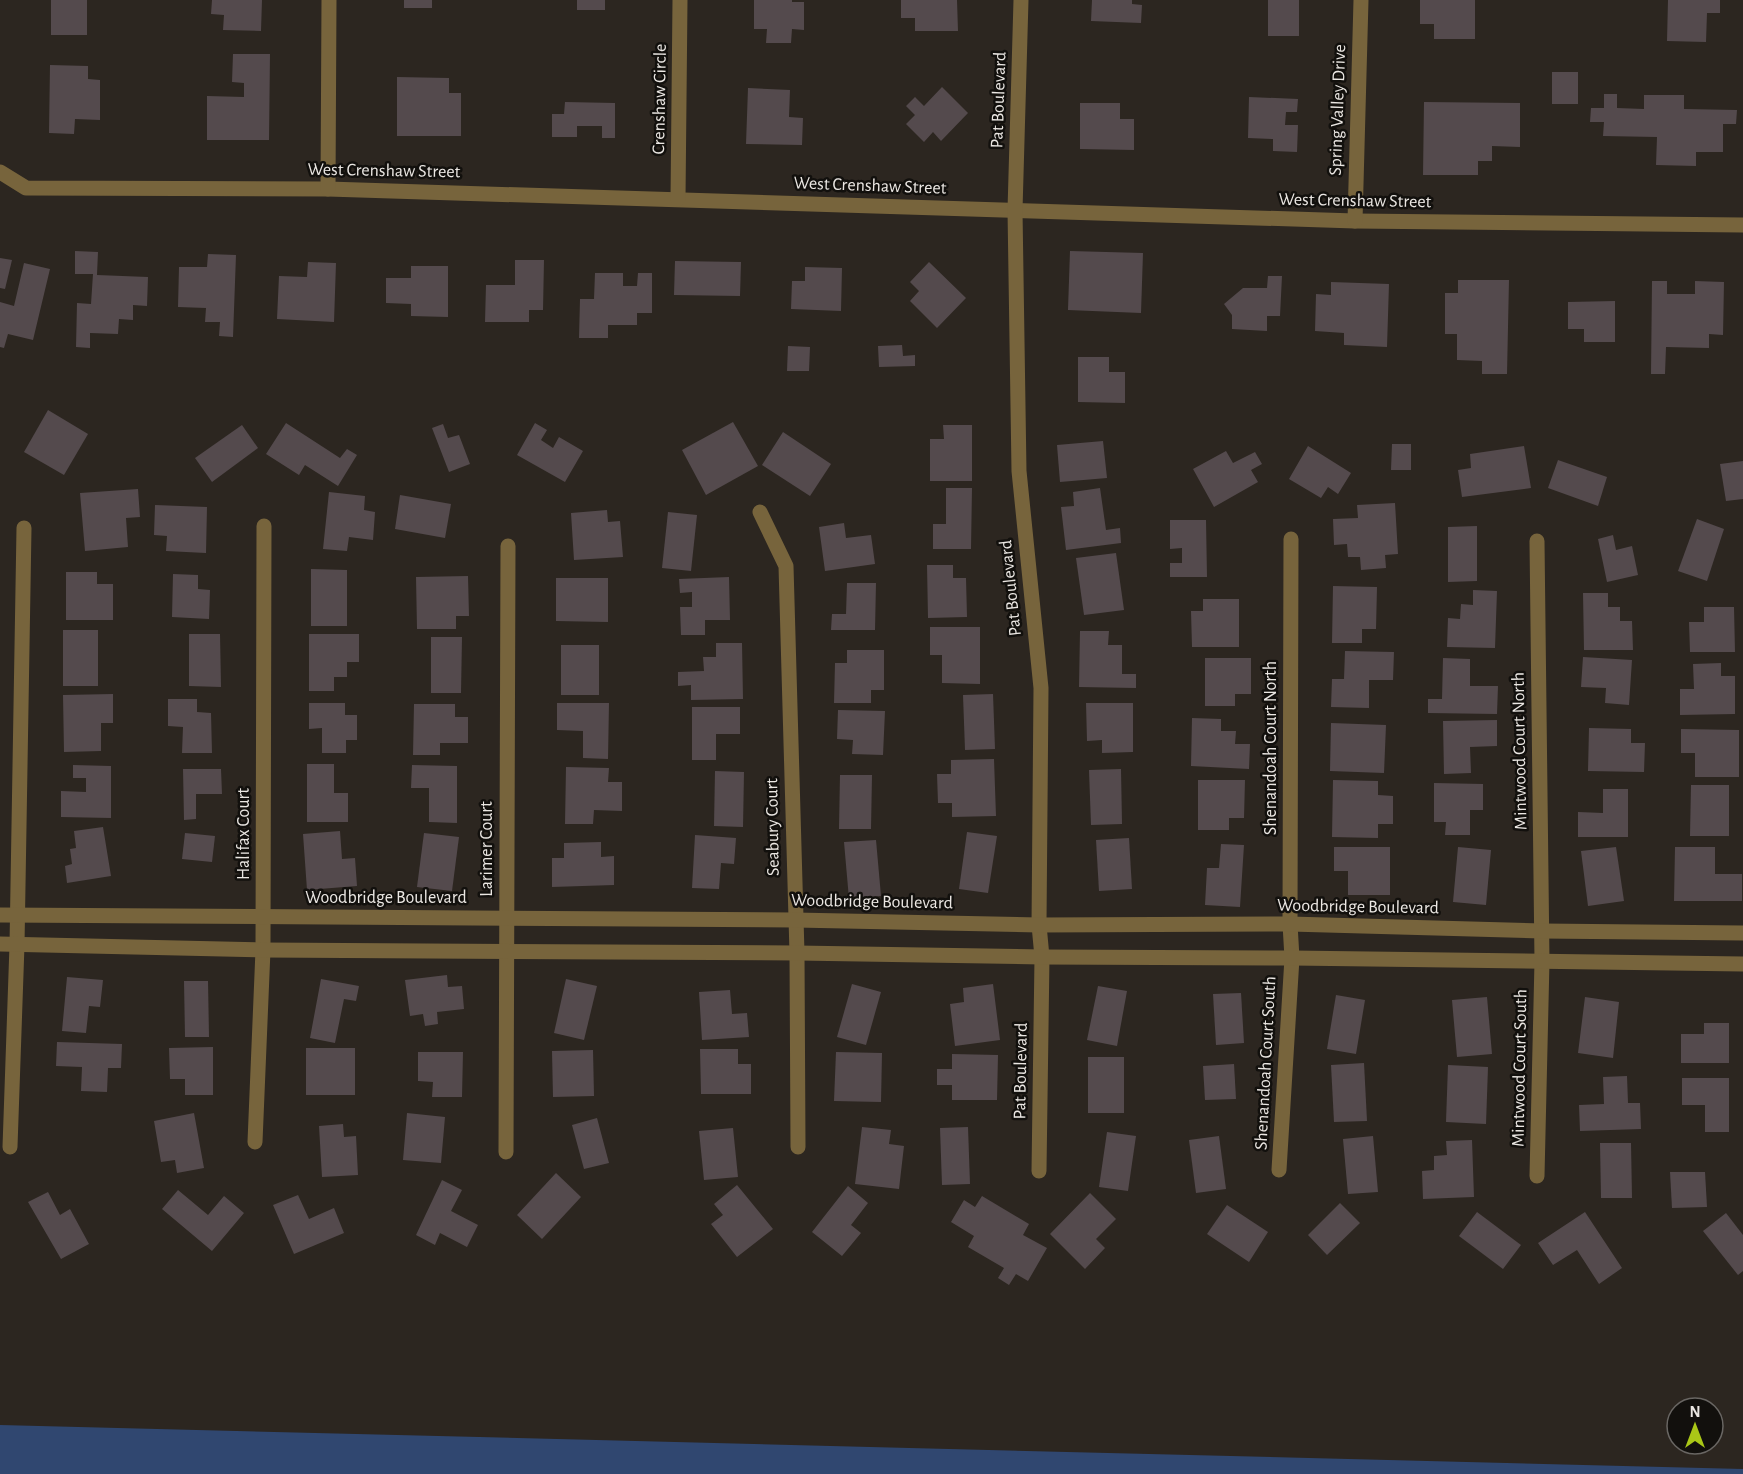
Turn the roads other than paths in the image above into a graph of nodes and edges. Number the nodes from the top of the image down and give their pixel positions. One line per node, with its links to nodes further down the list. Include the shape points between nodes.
1 (329, 0): 6 (street)
2 (680, 0): 7 (street, Crenshaw Circle)
3 (1021, 0): 8 (street, Pat Boulevard)
4 (1360, 0): 9 (street, Spring Valley Drive)
5 (0, 172): 6 (street, West Crenshaw Street, via 26,188)
6 (328, 189): 7 (street, West Crenshaw Street)
7 (678, 199): 8 (street, West Crenshaw Street)
8 (1015, 210): 9 (street, West Crenshaw Street); 23 (street, Pat Boulevard, via 1019,471 1041,688)
9 (1355, 221): 10 (street, West Crenshaw Street)
10 (1743, 225)
11 (760, 513): 21 (street, Seabury Court, via 786,566)
12 (264, 526): 19 (street, Halifax Court)
13 (24, 528): 18 (street)
14 (1291, 539): 22 (street, Shenandoah Court North)
15 (1537, 542): 24 (street, Mintwood Court North)
16 (508, 546): 20 (street, Larimer Court)
17 (0, 915): 18 (street, Woodbridge Boulevard)
18 (17, 916): 19 (street, Woodbridge Boulevard); 27 (street)
19 (263, 917): 20 (street, Woodbridge Boulevard); 28 (street, Halifax Court)
20 (507, 918): 21 (street, Woodbridge Boulevard); 29 (street, Larimer Court)
21 (795, 920): 23 (street, Woodbridge Boulevard); 30 (street, Seabury Court)
22 (1290, 924): 23 (street, Woodbridge Boulevard); 24 (street, Woodbridge Boulevard); 32 (street, Shenandoah Court North)
23 (1040, 925): 31 (street, Pat Boulevard)
24 (1542, 931): 25 (street, Woodbridge Boulevard); 33 (street, Mintwood Court North)
25 (1743, 933)
26 (0, 944): 27 (street)
27 (17, 945): 28 (street); 36 (street)
28 (263, 950): 29 (street); 35 (street, Halifax Court)
29 (508, 951): 30 (street); 38 (street, Larimer Court)
30 (797, 953): 31 (street); 37 (street, Seabury Court)
31 (1042, 957): 32 (street); 40 (street, Pat Boulevard)
32 (1292, 958): 33 (street); 39 (street, Shenandoah Court South)
33 (1542, 961): 34 (street); 41 (street, Mintwood Court South)
34 (1743, 964)
35 (255, 1142)
36 (10, 1147)
37 (798, 1147)
38 (506, 1152)
39 (1279, 1170)
40 (1039, 1171)
41 (1537, 1176)

